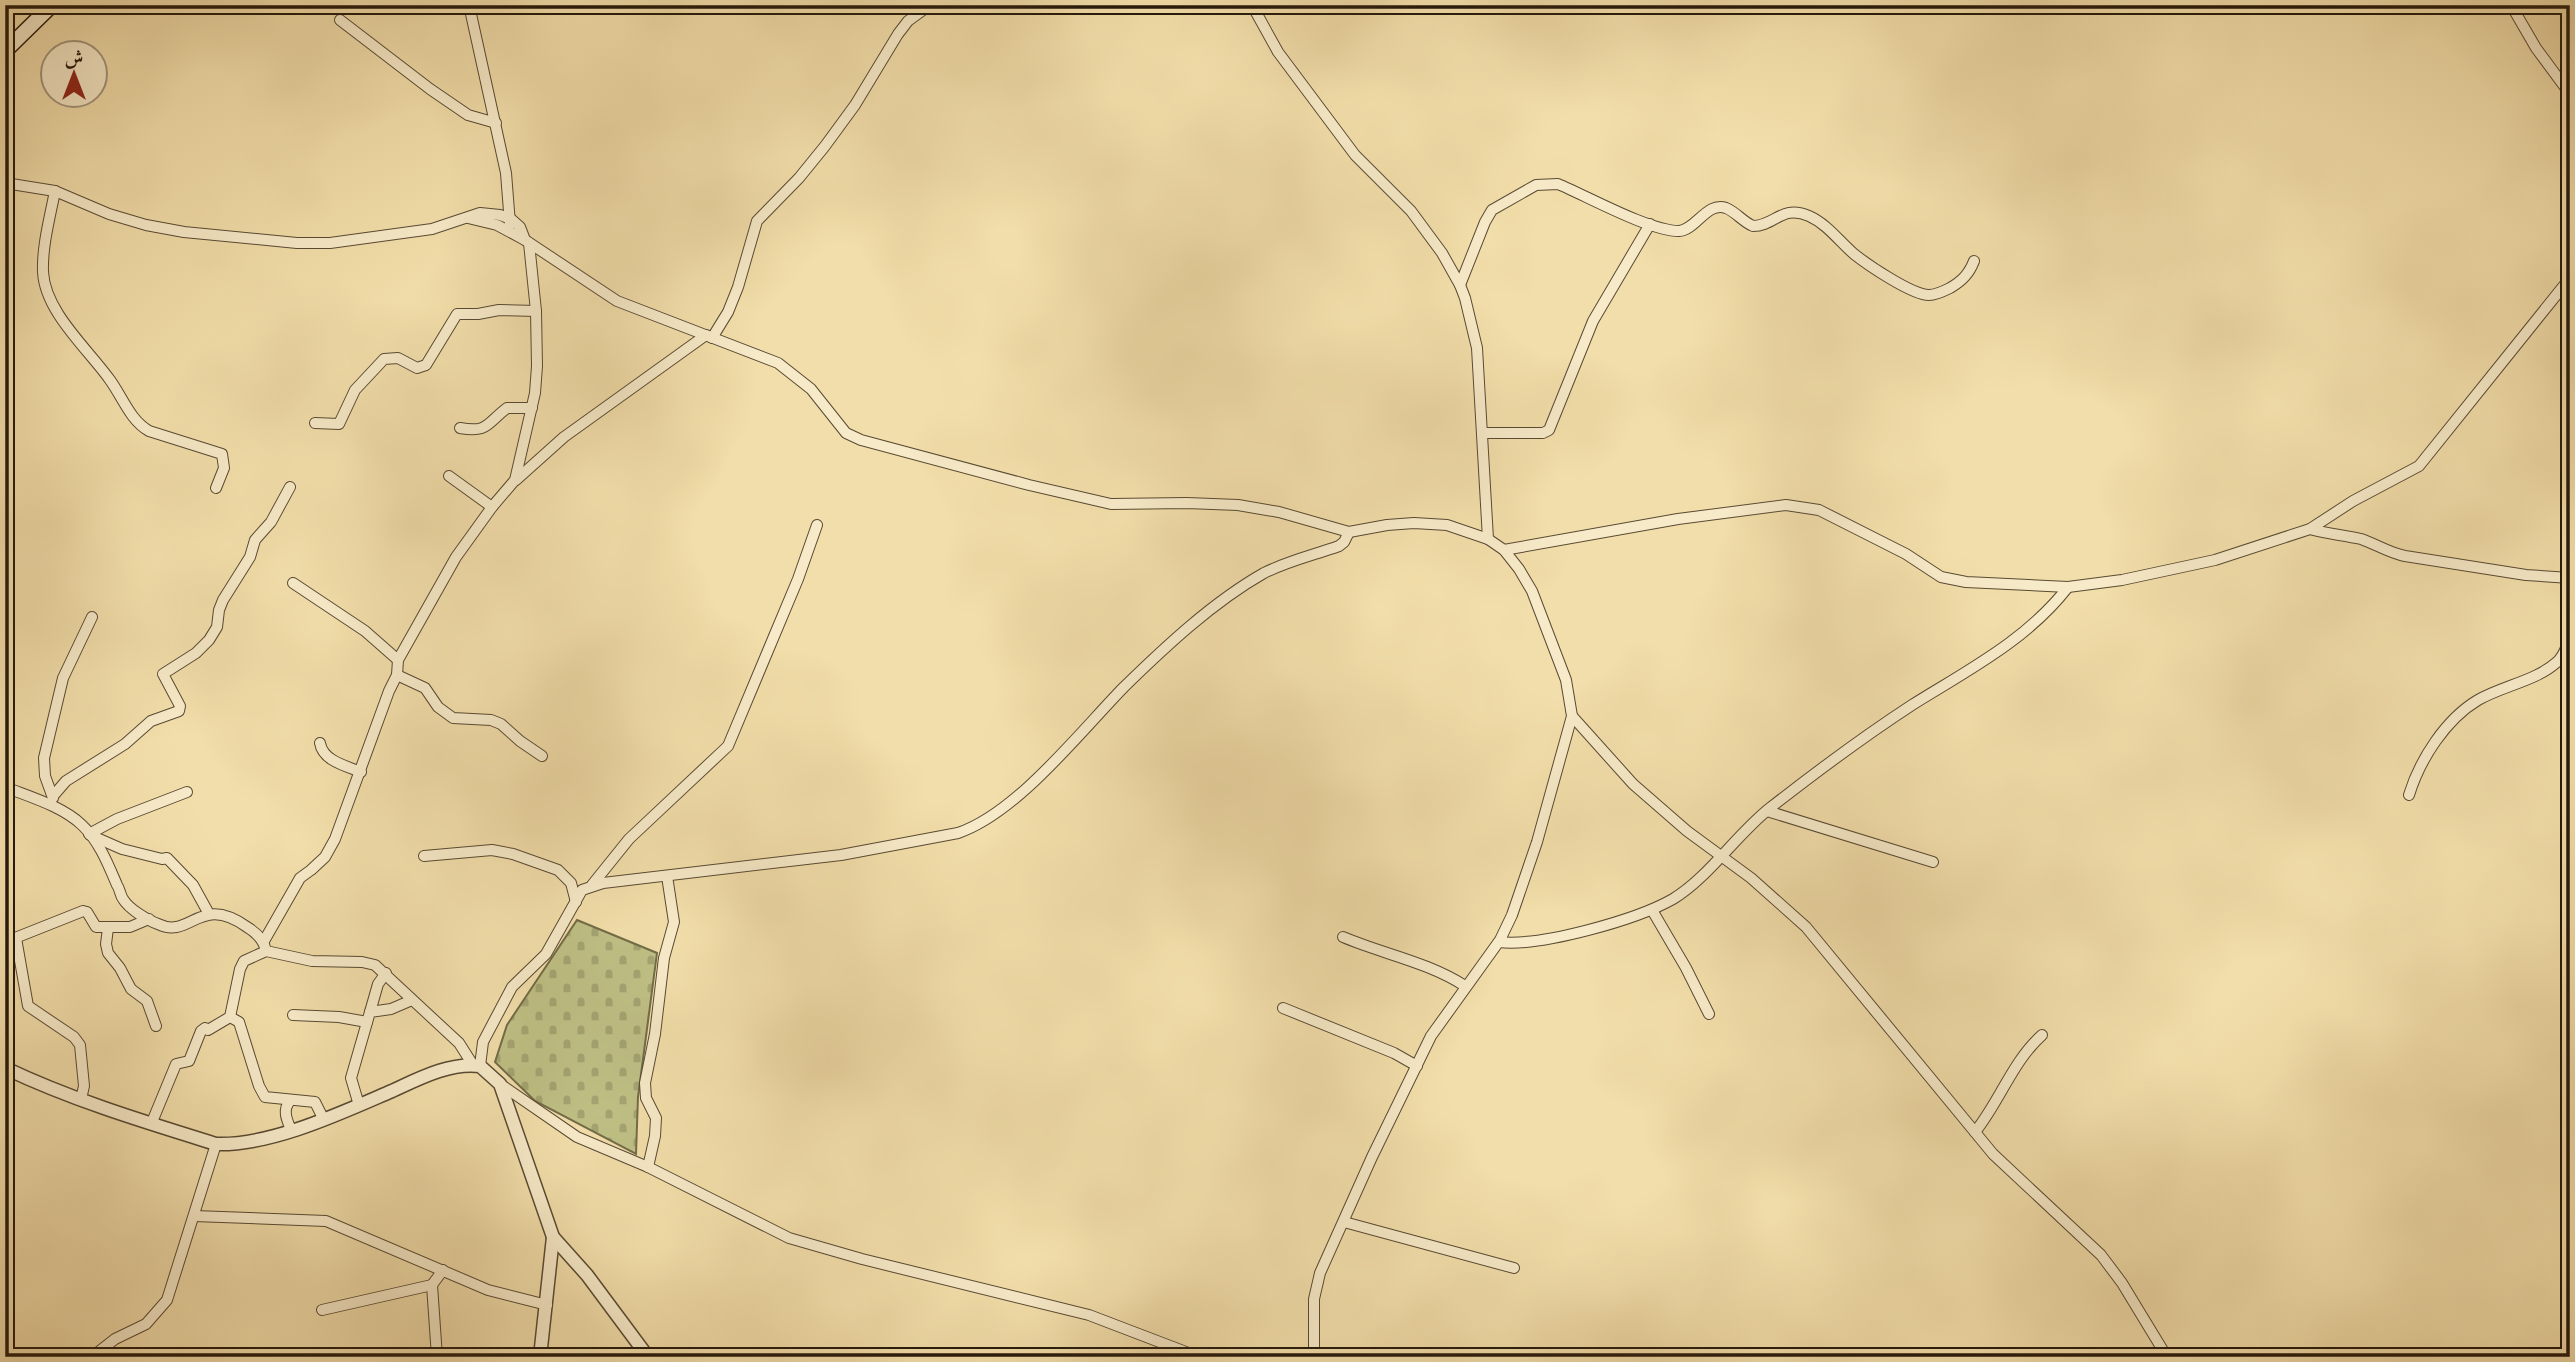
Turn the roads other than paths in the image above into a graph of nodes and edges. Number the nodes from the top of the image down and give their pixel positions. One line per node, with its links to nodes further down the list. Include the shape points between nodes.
1 (52, 5): 7 (main road)
2 (469, 5): 9 (street)
3 (930, 5): 21 (street, via 908,21 825,146 757,221 728,312)
4 (1252, 5): 19 (street, via 1278,52 1354,155 1411,211)
5 (2511, 5): 8 (street)
6 (340, 20): 9 (street, via 468,115)
7 (5, 51)
8 (2570, 94)
9 (496, 123): 13 (street)
10 (5, 183): 11 (street)
11 (55, 191): 12 (street, via 146,225 297,243 360,240 432,229); 29 (street, via 43,272 55,306 140,426 222,454 224,468)
12 (468, 218): 13 (street, via 480,213); 15 (street)
13 (511, 219): 15 (street); 16 (street)
14 (1650, 224): 17 (street, via 1684,230 1720,208 1753,226 1788,212 1807,215 1864,261 1927,295 1960,281); 19 (street, via 1558,184 1535,185 1492,210); 25 (street, via 1593,321 1549,430)
15 (509, 231): 16 (street)
16 (527, 242): 20 (street); 21 (street, via 617,301)
17 (1974, 261)
18 (2570, 278): 32 (street, via 2419,466)
19 (1460, 285): 25 (street, via 1477,348)
20 (536, 310): 22 (street); 23 (street, via 457,314 426,365 417,368 398,358 384,359 355,390 339,424)
21 (709, 337): 27 (street, via 564,438); 33 (street, via 787,369 846,433 861,440 1082,499 1130,505 1238,505)
22 (532, 408): 24 (street, via 507,408 477,431); 27 (street)
23 (315, 422)
24 (460, 428)
25 (1482, 433): 34 (street)
26 (449, 477): 30 (street)
27 (515, 480): 30 (street)
28 (290, 487): 50 (street, via 271,522 254,540 250,557 223,600 209,640 163,674 179,711 151,721 125,744 66,781)
29 (216, 488)
30 (492, 507): 41 (street, via 456,557)
31 (817, 525): 58 (street, via 728,746 629,839)
32 (2310, 529): 36 (street, via 2414,558); 38 (street, via 2204,562)
33 (1349, 532): 34 (street, via 1429,524 1464,529); 57 (street, via 1339,546 1264,574 1222,602 1179,636 1003,808 975,827 841,855)
34 (1488, 540): 35 (street)
35 (1504, 550): 38 (street, via 1787,505 1819,510 1941,577); 43 (street, via 1527,580 1538,606 1566,680)
36 (2570, 578)
37 (293, 583): 41 (street, via 365,631)
38 (2068, 587): 52 (street, via 2056,603 1997,653 1912,705)
39 (92, 617): 50 (street, via 63,678 44,758)
40 (2570, 639): 49 (street, via 2557,662 2493,692 2455,718 2430,752)
41 (398, 660): 42 (street)
42 (397, 675): 45 (street, via 425,688 438,708 453,718 498,722); 46 (street)
43 (1572, 716): 55 (street, via 1633,784); 67 (street, via 1533,854)
44 (320, 743): 46 (street, via 329,758)
45 (542, 756)
46 (361, 772): 68 (street, via 335,839 325,857 300,877)
47 (5, 787): 51 (street)
48 (187, 792): 53 (street)
49 (2409, 795)
50 (53, 796): 51 (street)
51 (56, 809): 53 (street)
52 (1767, 811): 55 (street); 56 (street)
53 (89, 834): 61 (street, via 122,849 167,858 193,885); 62 (street, via 107,861 122,898)
54 (424, 856): 59 (street, via 492,850 513,854 558,870 571,883)
55 (1720, 856): 60 (street, via 1675,898); 89 (street, via 1806,927)
56 (1933, 862)
57 (667, 876): 58 (street); 91 (street, via 674,922 664,957 645,1083 646,1098 656,1118)
58 (592, 886): 59 (street, via 582,890)
59 (576, 902): 79 (street, via 547,954 512,987)
60 (1652, 910): 67 (street, via 1555,937); 73 (street)
61 (209, 914): 62 (street, via 168,928); 68 (street, via 232,917)
62 (149, 919): 63 (street, via 130,927)
63 (108, 928): 65 (street, via 96,927 83,911); 77 (street, via 108,953 131,989 147,1001)
64 (1343, 937): 70 (street, via 1440,971)
65 (16, 938): 66 (street); 83 (street, via 28,1006 74,1037 81,1049)
66 (5, 942)
67 (1499, 942): 70 (street)
68 (265, 946): 69 (street, via 312,961 362,962); 75 (street, via 240,969)
69 (386, 973): 71 (street); 76 (street)
70 (1465, 986): 80 (street)
71 (412, 1000): 76 (street); 79 (street)
72 (1283, 1008): 80 (street)
73 (1709, 1014)
74 (293, 1015): 76 (street)
75 (230, 1017): 84 (street, via 239,1022 265,1097); 87 (street, via 201,1031 189,1061 176,1063)
76 (368, 1017): 85 (street, via 351,1078)
77 (156, 1026)
78 (2042, 1035): 89 (street, via 2018,1061)
79 (476, 1065): 82 (street); 85 (street, via 431,1074)
80 (1417, 1066): 93 (street)
81 (5, 1068): 83 (street)
82 (499, 1084): 91 (street, via 564,1130); 94 (street)
83 (81, 1100): 87 (street)
84 (289, 1101): 86 (street, via 315,1102); 88 (street, via 285,1114)
85 (359, 1105): 86 (street)
86 (324, 1120): 88 (street)
87 (152, 1122): 90 (street)
88 (291, 1130): 90 (street, via 244,1143)
89 (1975, 1132): 106 (street, via 2031,1192 2101,1255)
90 (216, 1144): 92 (street)
91 (648, 1167): 104 (street, via 789,1238 1089,1315)
92 (194, 1216): 96 (street, via 326,1221); 100 (street, via 167,1300 146,1324)
93 (1344, 1222): 95 (street); 105 (street, via 1316,1285)
94 (553, 1237): 98 (street); 103 (street)
95 (1514, 1268)
96 (443, 1270): 97 (street); 98 (street, via 488,1290)
97 (432, 1285): 99 (street); 101 (street)
98 (547, 1305): 102 (street)
99 (322, 1310)
100 (92, 1357)
101 (438, 1357)
102 (540, 1357)
103 (648, 1357)
104 (1199, 1357)
105 (1314, 1357)
106 (2166, 1357)

